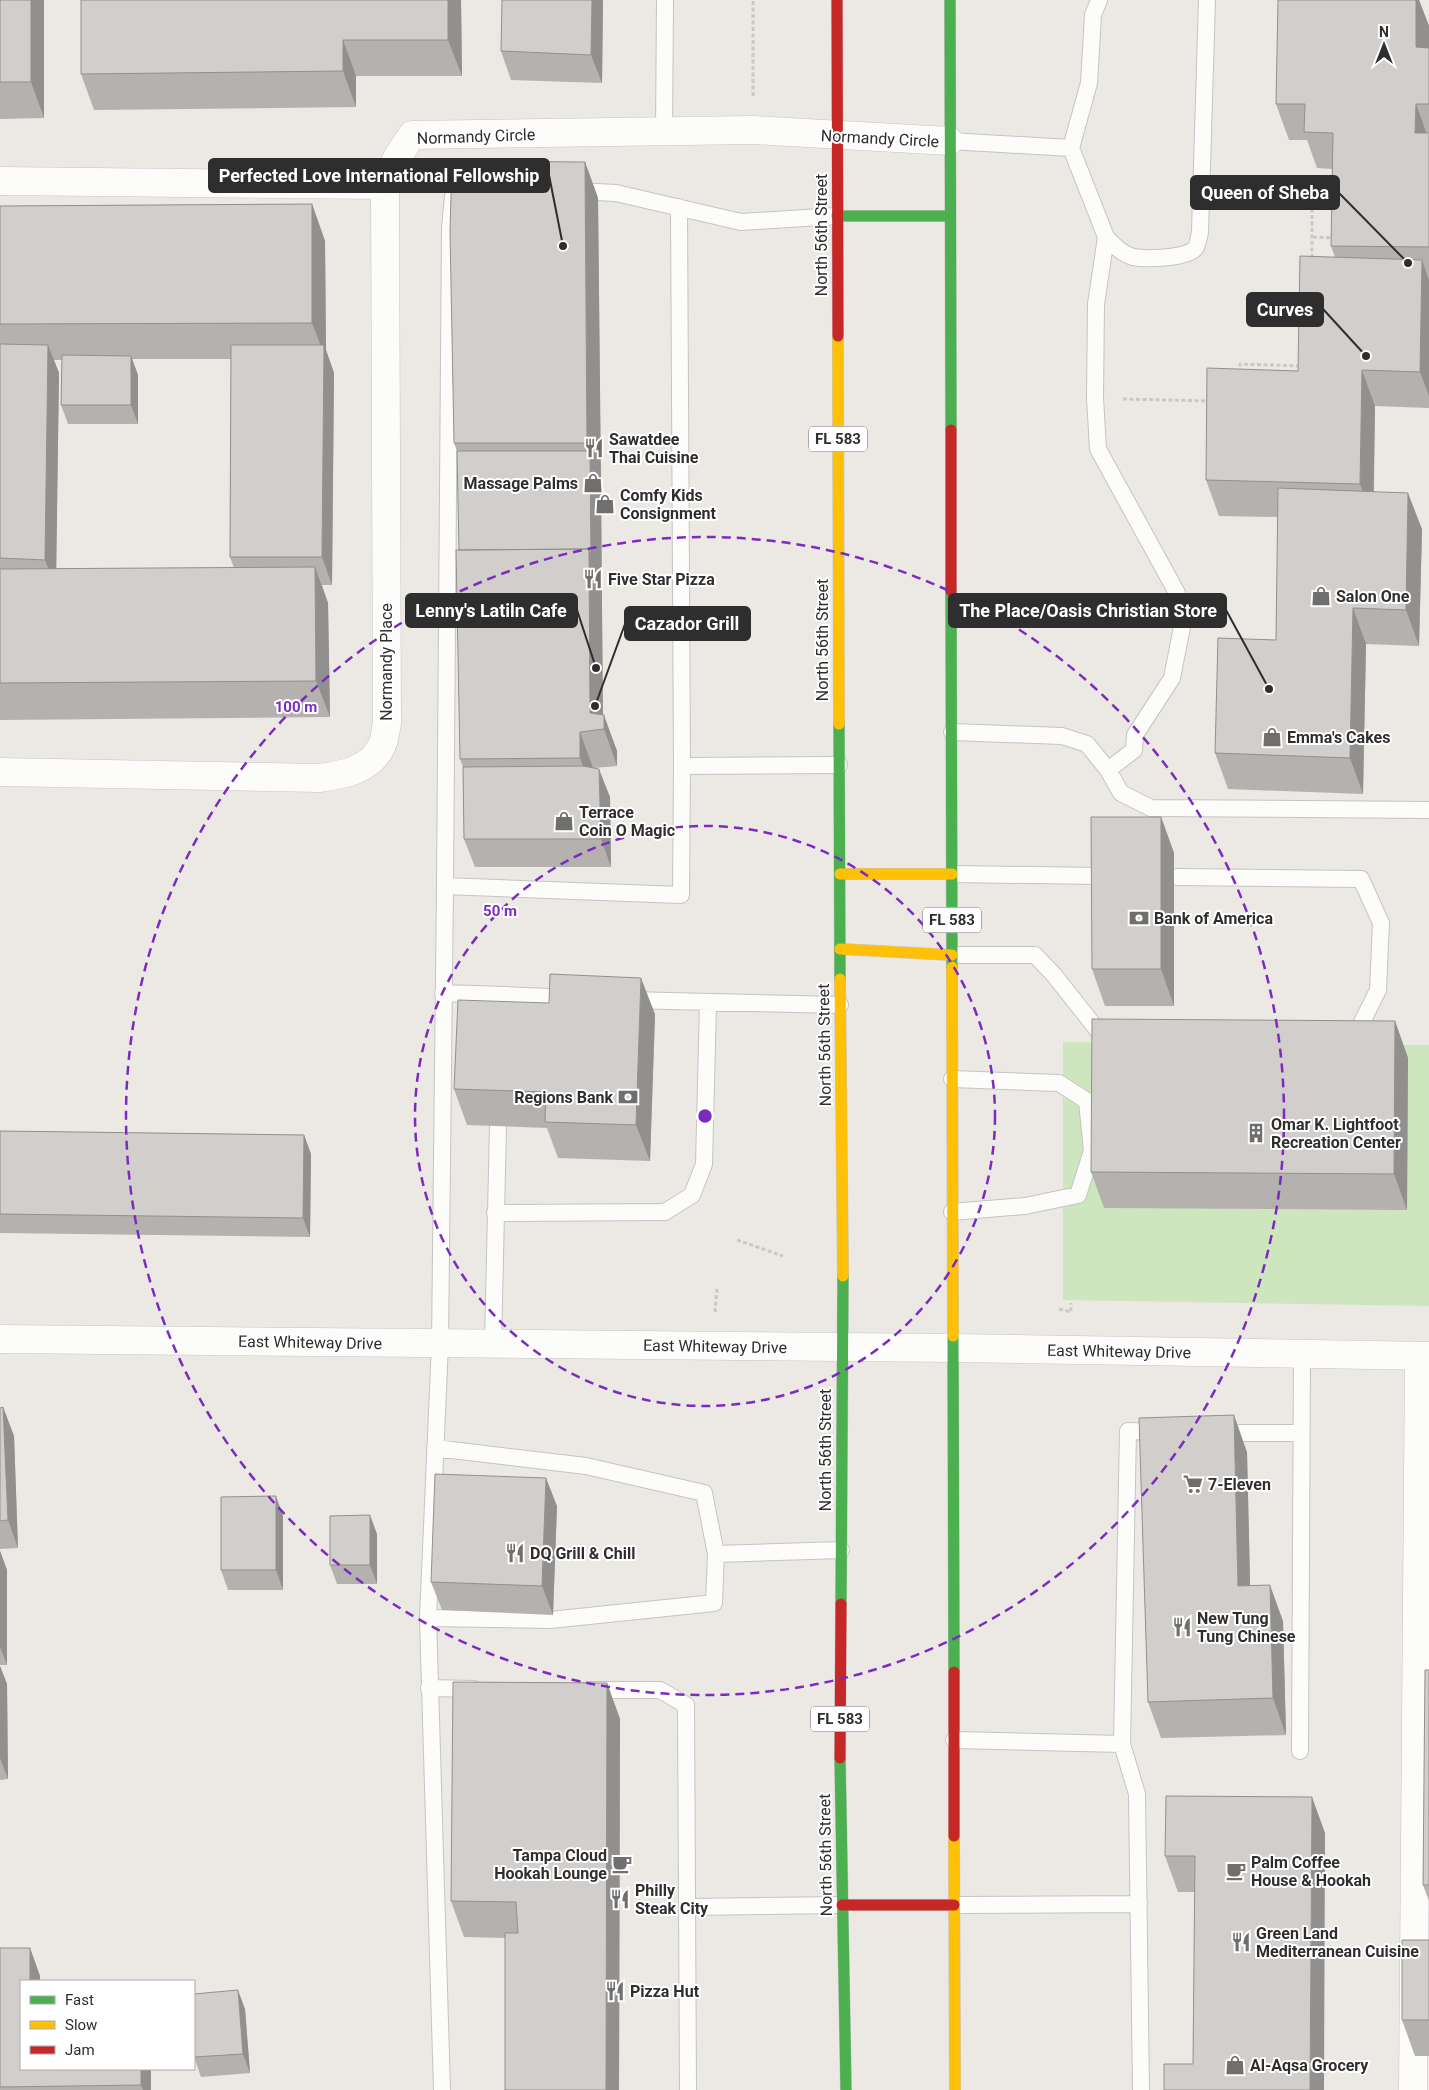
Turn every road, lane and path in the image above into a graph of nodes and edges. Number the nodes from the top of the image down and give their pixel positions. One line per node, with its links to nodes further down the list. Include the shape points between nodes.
1 (665, 0): 8 (lane)
2 (753, 0): 7 (path)
3 (837, 0): 9 (main road, North 56th Street / FL 583)
4 (950, 0): 10 (main road, FL 583)
5 (1099, 0): 11 (lane, via 1093,15 1089,83)
6 (1207, 0): 20 (lane, via 1200,232 1196,248 1188,255 1177,257 1133,257 1115,248)
7 (752, 130): 8 (street, Normandy Circle); 9 (street, Normandy Circle)
8 (664, 132): 14 (street, Normandy Circle, via 412,135)
9 (837, 136): 10 (street, Normandy Circle); 18 (main road, North 56th Street / FL 583)
10 (949, 141): 11 (lane); 19 (main road, FL 583)
11 (1071, 148): 20 (lane)
12 (1344, 180): 21 (path, via 1312,180)
13 (0, 181): 14 (street)
14 (385, 185): 32 (street, Normandy Place, via 387,724 381,748 365,766 345,775 319,778)
15 (467, 189): 38 (lane, via 453,191 450,228)
16 (560, 191): 17 (lane, via 616,192)
17 (678, 207): 18 (lane, via 741,222); 30 (lane)
18 (837, 216): 19 (main road); 29 (main road, North 56th Street / FL 583)
19 (949, 216): 28 (main road, FL 583)
20 (1106, 237): 26 (lane, via 1096,304)
21 (1313, 237): 22 (path); 23 (path)
22 (1342, 238)
23 (1312, 267)
24 (1310, 366): 25 (path, via 1240,364)
25 (1241, 383)
26 (1095, 398): 27 (path); 31 (lane, via 1098,448 1177,593 1183,622 1172,678 1134,735 1134,750)
27 (1212, 400)
28 (952, 732): 31 (lane, via 1062,736 1087,744); 35 (main road, FL 583)
29 (839, 765): 30 (lane); 34 (main road, North 56th Street / FL 583)
30 (682, 766): 38 (lane, via 681,894)
31 (1108, 770): 33 (lane, via 1122,792 1150,808)
32 (0, 772)
33 (1429, 810)
34 (840, 874): 35 (main road); 39 (main road, North 56th Street / FL 583)
35 (952, 874): 36 (lane); 40 (main road, FL 583)
36 (1100, 876)
37 (1177, 877): 49 (lane, via 1361,879 1381,923 1378,990 1354,1038)
38 (444, 886): 41 (lane)
39 (840, 949): 40 (main road); 46 (main road, North 56th Street / FL 583)
40 (952, 955): 48 (lane, via 1035,955 1103,1037); 50 (main road, FL 583)
41 (443, 993): 42 (lane); 61 (lane)
42 (504, 995): 43 (lane); 47 (lane)
43 (591, 999)
44 (610, 999): 45 (lane)
45 (708, 1003): 46 (lane); 53 (lane, via 704,1164 692,1195 665,1212)
46 (840, 1005): 63 (main road, North 56th Street / FL 583)
47 (502, 1038)
48 (1121, 1038)
49 (1334, 1038)
50 (952, 1079): 52 (main road, FL 583); 52 (lane, via 1059,1083 1087,1101 1092,1151 1078,1195 1025,1206)
51 (498, 1126): 53 (lane)
52 (952, 1212): 64 (main road, FL 583)
53 (495, 1214): 62 (lane)
54 (737, 1240): 55 (path)
55 (783, 1256)
56 (717, 1289): 59 (path)
57 (1071, 1303): 58 (path, via 1071,1312)
58 (1059, 1309)
59 (714, 1315)
60 (0, 1339): 61 (street, East Whiteway Drive)
61 (440, 1344): 62 (street, East Whiteway Drive); 70 (lane)
62 (493, 1344): 63 (street, East Whiteway Drive)
63 (841, 1348): 64 (street, East Whiteway Drive); 71 (main road, North 56th Street / FL 583)
64 (952, 1348): 65 (street, East Whiteway Drive); 77 (main road, FL 583)
65 (1302, 1354): 66 (street, East Whiteway Drive); 69 (lane)
66 (1424, 1356): 89 (street)
67 (1175, 1432): 78 (lane, via 1128,1431)
68 (1204, 1432): 69 (lane)
69 (1301, 1433): 79 (lane)
70 (435, 1448): 72 (lane, via 586,1466 704,1493); 73 (lane)
71 (841, 1550): 72 (lane); 81 (main road, North 56th Street / FL 583)
72 (716, 1554): 73 (lane, via 714,1603 550,1620)
73 (428, 1618): 74 (lane)
74 (429, 1688): 75 (lane); 84 (lane)
75 (486, 1689)
76 (573, 1690): 83 (lane, via 660,1690 686,1705)
77 (954, 1740): 78 (lane); 82 (main road, FL 583)
78 (1122, 1744): 80 (lane, via 1137,1794)
79 (1300, 1751)
80 (1138, 1904): 82 (lane); 88 (lane)
81 (842, 1905): 82 (main road); 83 (lane); 86 (main road, North 56th Street / FL 583)
82 (954, 1905): 87 (main road, FL 583)
83 (687, 1906): 85 (lane)
84 (442, 2090)
85 (688, 2090)
86 (846, 2090)
87 (955, 2090)
88 (1141, 2090)
89 (1413, 2090)

